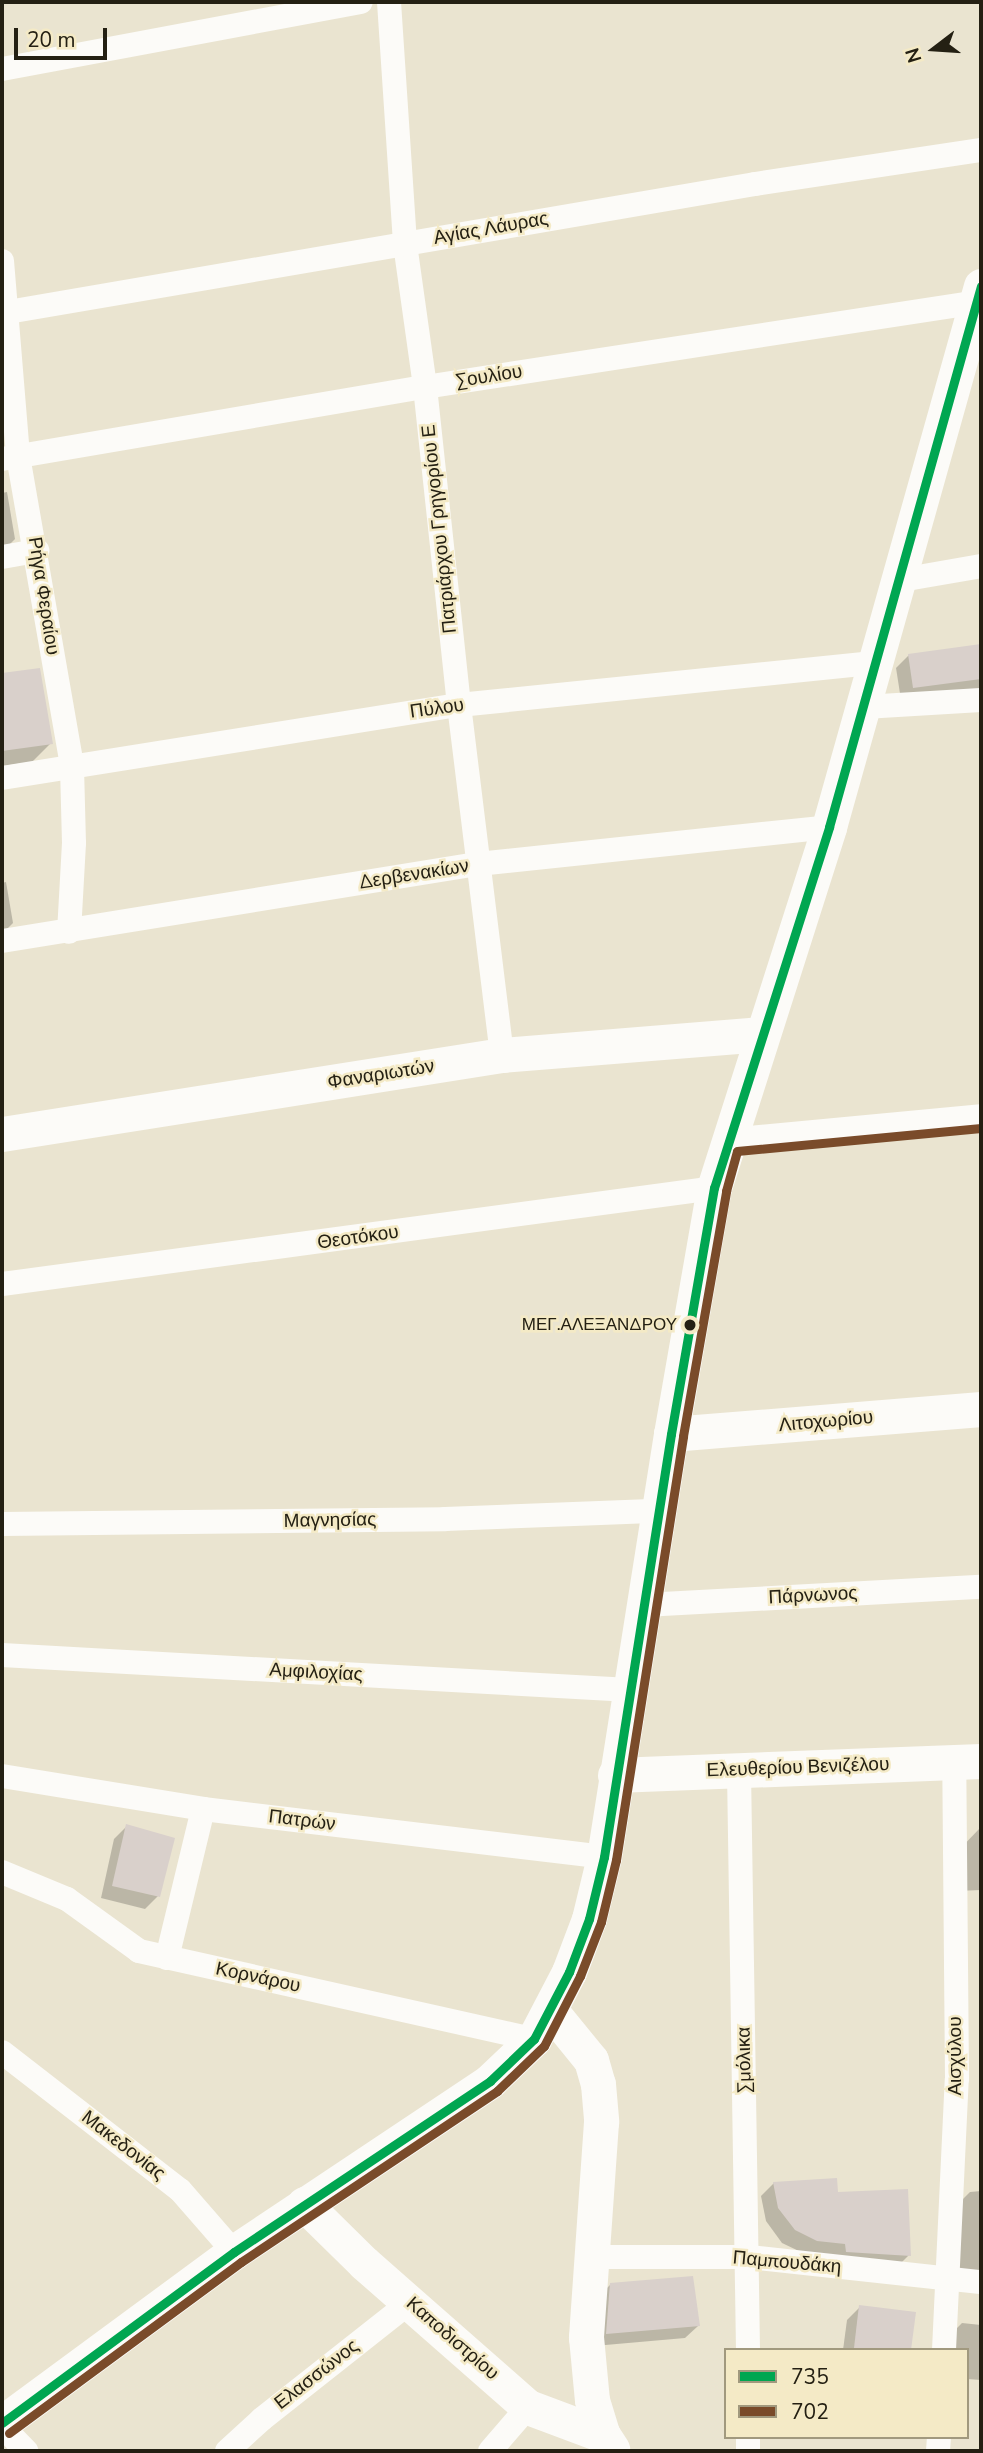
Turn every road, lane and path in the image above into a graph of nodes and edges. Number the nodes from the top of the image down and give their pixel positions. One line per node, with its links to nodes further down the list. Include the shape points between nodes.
1 (361, 2): 3 (street)
2 (389, 2): 5 (street, Πατριάρχου Γρηγορίου Ε)
3 (2, 69)
4 (981, 150): 5 (street, Αγίας Λάυρας)
5 (405, 244): 8 (street, Αγίας Λάυρας); 9 (street, Πατριάρχου Γρηγορίου Ε)
6 (2, 261): 8 (street, Ρήγα Φεραίου)
7 (979, 294): 9 (street, Σουλίου); 14 (street)
8 (3, 313): 10 (street, Ρήγα Φεραίου)
9 (425, 387): 10 (street, Σουλίου); 17 (street, Πατριάρχου Γρηγορίου Ε)
10 (10, 457): 11 (street, Ρήγα Φεραίου)
11 (37, 551): 12 (street); 19 (street, Ρήγα Φεραίου)
12 (2, 557)
13 (981, 566): 14 (street)
14 (901, 580): 15 (street)
15 (876, 663): 17 (street, Πύλου); 18 (street)
16 (981, 701): 18 (street)
17 (459, 705): 19 (street, Πύλου); 22 (street, Πατριάρχου Γρηγορίου Ε)
18 (864, 707): 21 (street)
19 (72, 766): 20 (street, Πύλου); 23 (street, Ρήγα Φεραίου)
20 (2, 778)
21 (830, 827): 22 (street, Δερβενακίων); 25 (street)
22 (478, 864): 23 (street, Δερβενακίων); 26 (street, Πατριάρχου Γρηγορίου Ε)
23 (69, 932): 24 (street, Δερβενακίων)
24 (2, 941)
25 (762, 1034): 26 (street, Φαναριωτών); 29 (street)
26 (502, 1055): 28 (street, Φαναριωτών)
27 (981, 1116): 29 (street)
28 (2, 1134)
29 (728, 1140): 30 (street)
30 (714, 1188): 31 (street, Θεοτόκου); 33 (street)
31 (2, 1284)
32 (981, 1409): 33 (street, Λιτοχωρίου)
33 (671, 1434): 34 (street)
34 (658, 1511): 35 (street, Μαγνησίας, via 445,1519); 37 (street)
35 (2, 1524)
36 (981, 1587): 37 (street, Πάρνωνος)
37 (644, 1605): 39 (street)
38 (2, 1656): 39 (street, Αμφιλοχίας)
39 (630, 1690): 42 (street)
40 (968, 1761): 41 (street, Ελευθερίου Βενιζέλου); 54 (street, Αισχύλου)
41 (739, 1771): 42 (street, Ελευθερίου Βενιζέλου); 53 (street, Σμόλικα)
42 (615, 1775): 45 (street)
43 (2, 1776): 44 (street, Πατρών)
44 (203, 1810): 45 (street, Πατρών); 47 (street)
45 (604, 1857): 48 (street, via 589,1919)
46 (2, 1872): 47 (street, Κορνάρου, via 67,1899 139,1951)
47 (167, 1958): 48 (street, Κορνάρου)
48 (542, 2025): 50 (street, via 490,2081); 52 (street, via 591,2060 598,2084 601,2122)
49 (5, 2060): 51 (street, Μακεδονίας, via 180,2190)
50 (304, 2204): 51 (street); 56 (street, Καποδιστρίου)
51 (233, 2252): 60 (street)
52 (592, 2257): 53 (street, Παμπουδάκη); 61 (street, via 587,2359 592,2400)
53 (748, 2257): 54 (street, Παμπουδάκη); 57 (street, Σμόλικα)
54 (948, 2278): 55 (street, Παμπουδάκη); 58 (street, Αισχύλου)
55 (981, 2283)
56 (410, 2302): 59 (street, Καποδιστρίου); 63 (street, Ελασσώνος)
57 (748, 2348)
58 (944, 2348)
59 (528, 2407): 61 (street, Καποδιστρίου); 64 (street)
60 (2, 2425): 62 (street)
61 (608, 2443)
62 (26, 2451)
63 (227, 2451)
64 (490, 2451)

